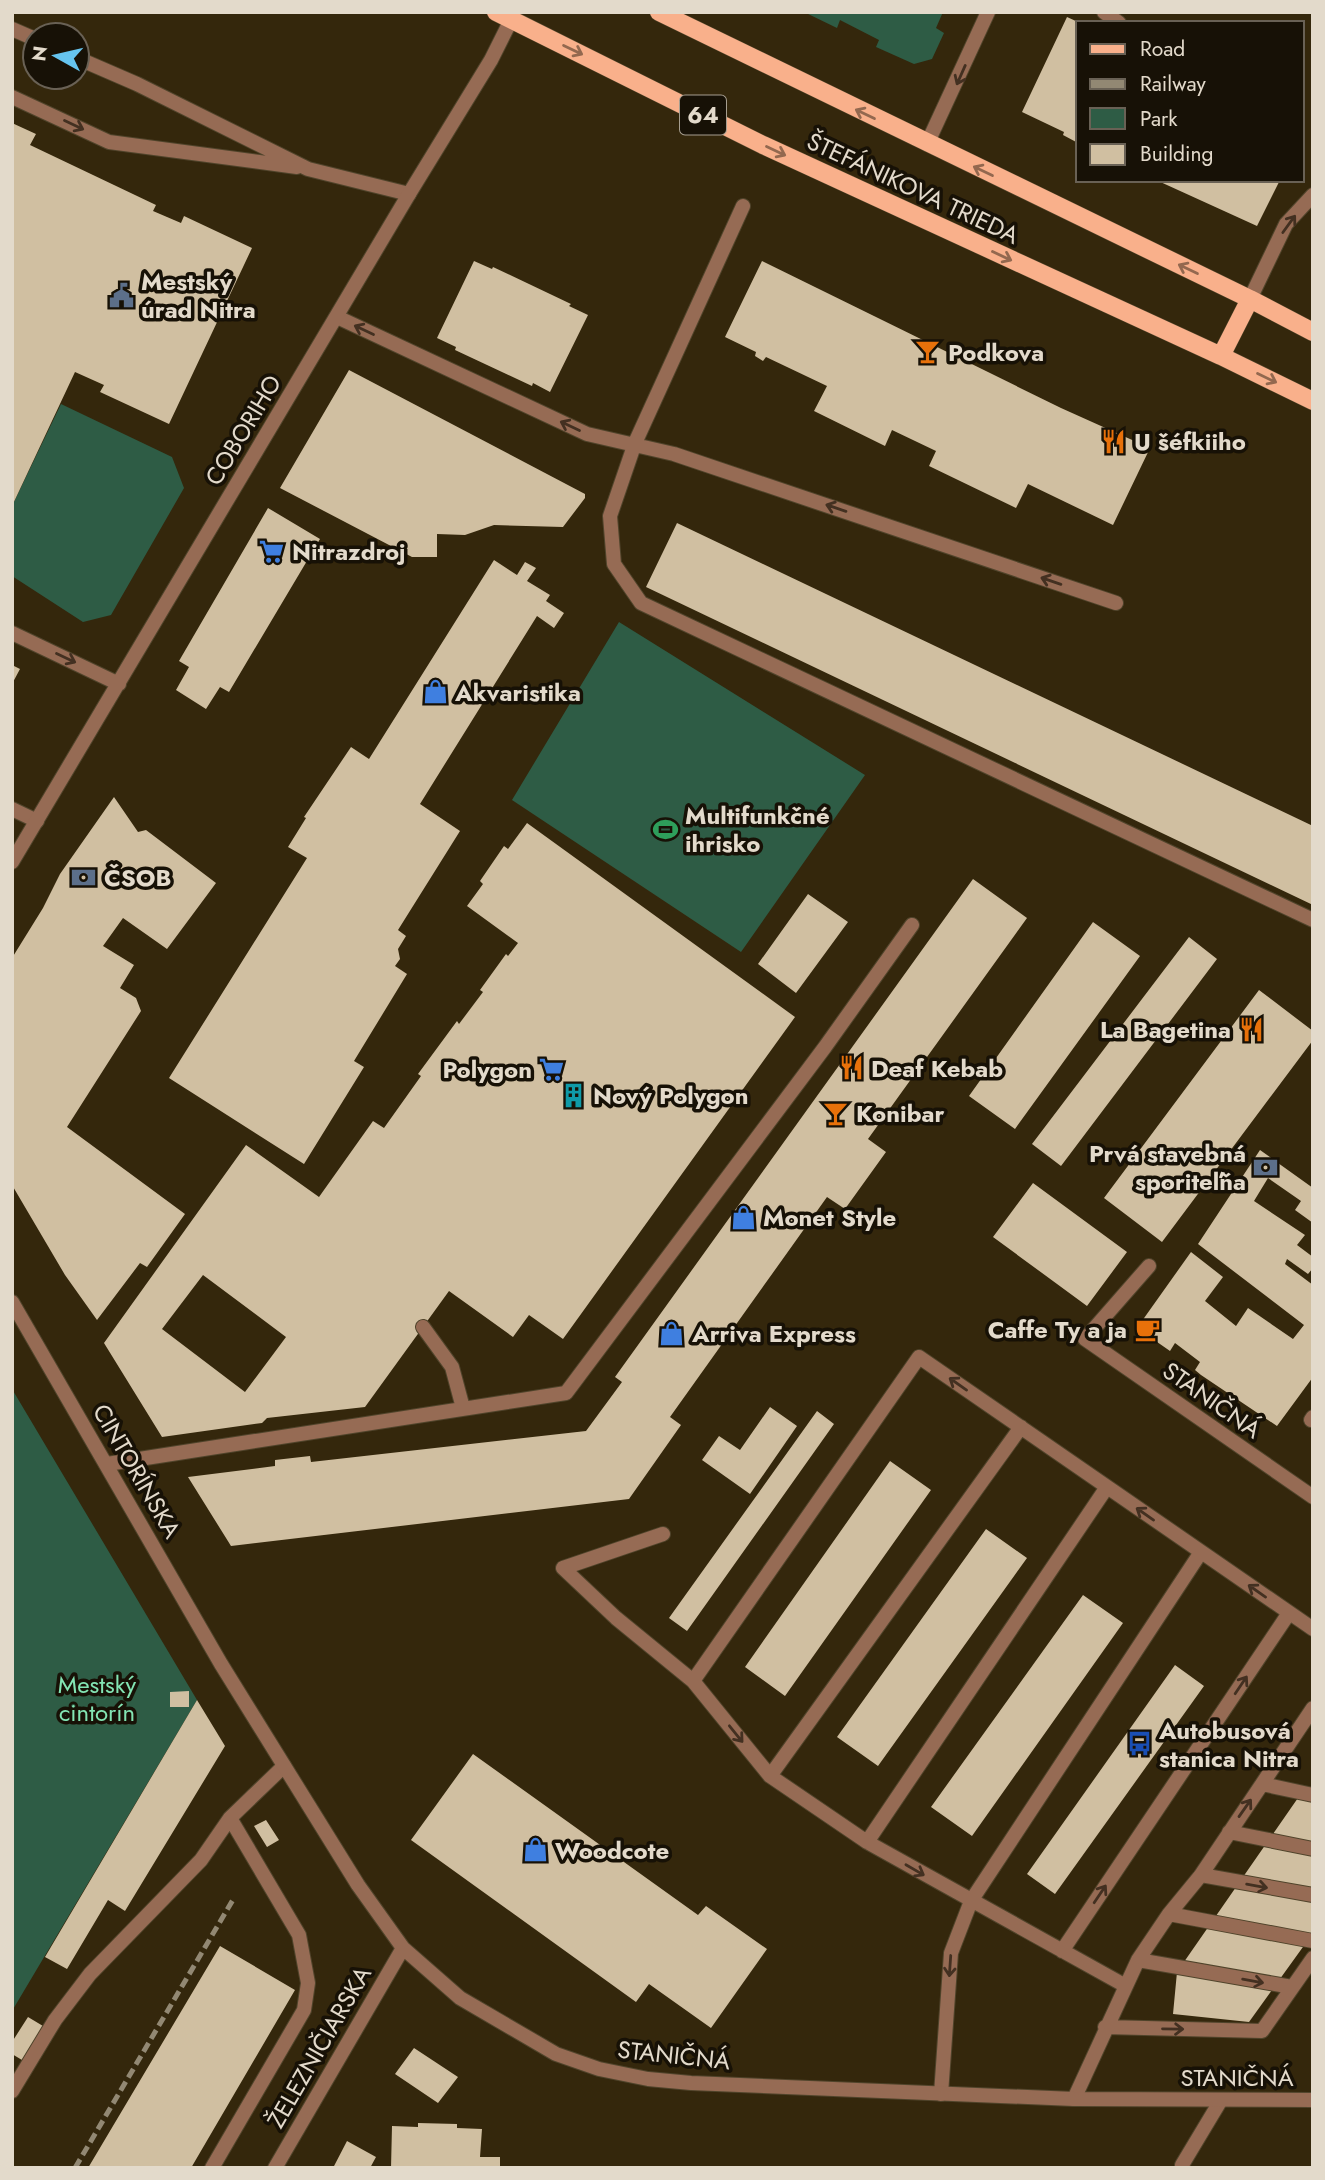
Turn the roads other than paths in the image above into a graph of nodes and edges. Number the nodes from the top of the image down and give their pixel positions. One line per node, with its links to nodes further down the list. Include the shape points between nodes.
1 (659, 12): 6 (main road, ŠTEFÁNIKOVA TRIEDA, one-way to 1)
2 (988, 12): 6 (street, one-way to 6)
3 (508, 15): 8 (street, COBORIHO, via 491,61); 14 (main road, ŠTEFÁNIKOVA TRIEDA / 64, one-way to 14, via 763,145)
4 (91, 64): 7 (street)
5 (12, 97): 7 (street, one-way to 7, via 109,142)
6 (927, 144): 11 (main road, ŠTEFÁNIKOVA TRIEDA, one-way to 6)
7 (308, 169): 8 (street)
8 (409, 194): 12 (street, COBORIHO)
9 (1313, 195): 11 (street, one-way to 9, via 1286,224)
10 (743, 206): 16 (street)
11 (1250, 299): 13 (main road, ŠTEFÁNIKOVA TRIEDA); 14 (main road)
12 (337, 317): 16 (street, one-way to 12, via 587,434); 19 (street, COBORIHO)
13 (1313, 332)
14 (1221, 356): 15 (main road, ŠTEFÁNIKOVA TRIEDA / 64, one-way to 15)
15 (1313, 401)
16 (635, 443): 17 (street, one-way to 16); 23 (street, via 610,516 614,564 641,603)
17 (1116, 603)
18 (12, 633): 19 (street, one-way to 19)
19 (119, 684): 21 (street, COBORIHO)
20 (12, 809): 21 (street)
21 (37, 821): 22 (street, COBORIHO)
22 (12, 862)
23 (1313, 920)
24 (912, 925): 28 (street, via 566,1393)
25 (1149, 1266): 32 (street, STANIČNÁ, via 1085,1339)
26 (12, 1302): 30 (street, CINTORÍNSKA)
27 (423, 1327): 28 (street, via 452,1367)
28 (463, 1408): 30 (street)
29 (1021, 1427): 31 (street); 38 (street, one-way to 38, via 919,1357); 41 (street)
30 (107, 1464): 37 (street, CINTORÍNSKA)
31 (1107, 1487): 34 (street, one-way to 31); 46 (street)
32 (1313, 1497)
33 (663, 1534): 38 (street, via 563,1568)
34 (1201, 1552): 35 (street, one-way to 34); 50 (street)
35 (1289, 1613): 36 (street); 54 (street, one-way to 35)
36 (1313, 1629)
37 (221, 1664): 40 (street, STANIČNÁ)
38 (693, 1681): 41 (street, one-way to 41)
39 (1313, 1708): 42 (street)
40 (284, 1766): 44 (street); 53 (street, STANIČNÁ)
41 (770, 1776): 46 (street)
42 (1262, 1784): 43 (street); 45 (street, one-way to 42)
43 (1313, 1795)
44 (230, 1818): 60 (street, via 201,1860 90,1974 55,2020); 66 (street, via 299,1935 308,1983 304,2010)
45 (1228, 1832): 47 (street); 48 (street)
46 (867, 1842): 50 (street, one-way to 50)
47 (1313, 1849)
48 (1201, 1875): 49 (street, one-way to 49); 51 (street)
49 (1313, 1895)
50 (971, 1901): 54 (street); 61 (street, one-way to 61, via 951,1953)
51 (1169, 1914): 52 (street); 56 (street)
52 (1313, 1941)
53 (403, 1948): 61 (street, STANIČNÁ, via 460,1998 556,2054 599,2069 691,2083); 67 (street, ŽELEZNIČIARSKA)
54 (1062, 1951): 57 (street)
55 (1313, 1958): 58 (street)
56 (1138, 1959): 57 (street); 58 (street, one-way to 58)
57 (1124, 1986): 59 (street)
58 (1292, 1987): 59 (street, one-way to 58, via 1262,2031)
59 (1105, 2027): 62 (street)
60 (12, 2091)
61 (941, 2094): 62 (street, STANIČNÁ)
62 (1074, 2099): 63 (street, STANIČNÁ)
63 (1221, 2100): 64 (street, STANIČNÁ); 65 (street)
64 (1313, 2100)
65 (1182, 2165)
66 (212, 2168)
67 (275, 2168)

